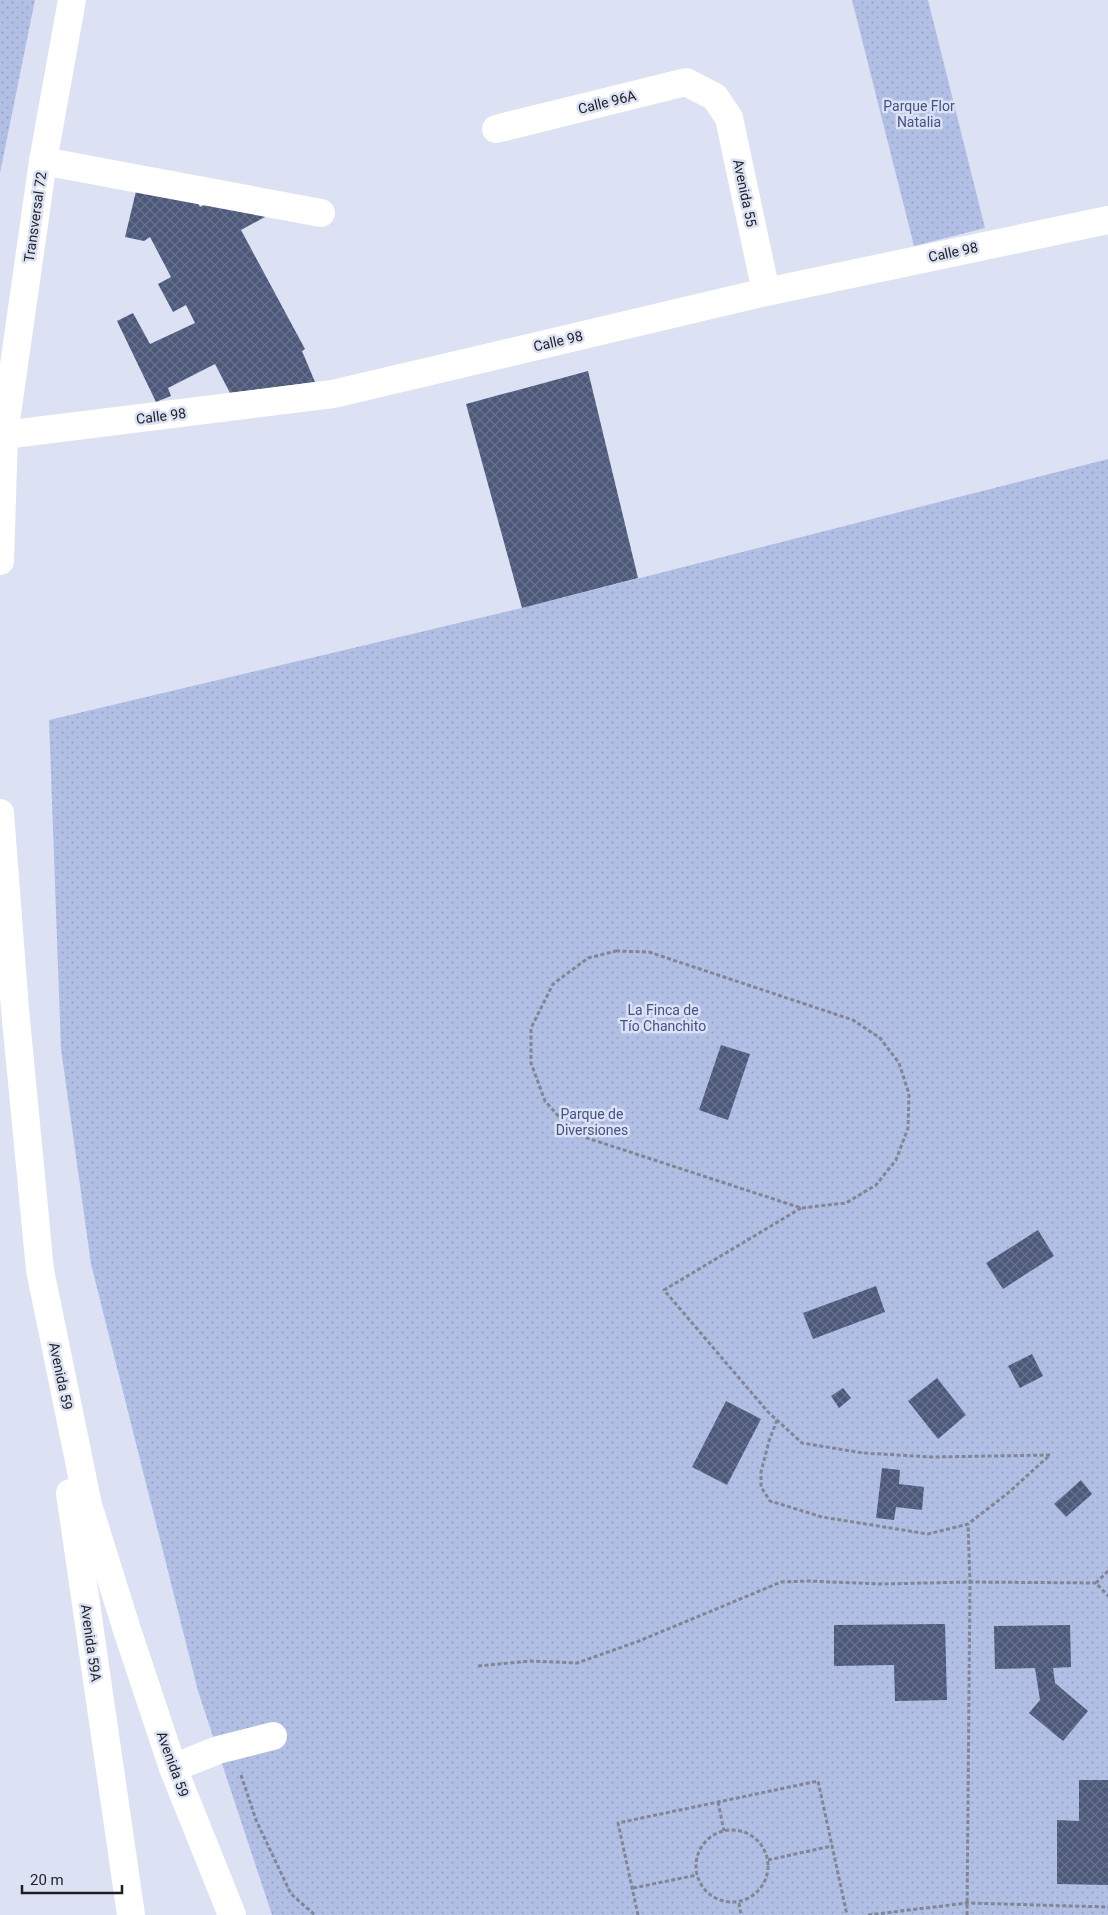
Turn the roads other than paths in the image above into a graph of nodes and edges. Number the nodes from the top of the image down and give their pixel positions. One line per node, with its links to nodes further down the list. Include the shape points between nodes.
1 (72, 0): 4 (street, Transversal 72)
2 (715, 97): 3 (street, Calle 96A, via 686,82); 7 (street, Avenida 55, via 729,118)
3 (496, 129)
4 (43, 161): 5 (street); 8 (street, Transversal 72)
5 (321, 213)
6 (1108, 220): 7 (street, Calle 98)
7 (766, 292): 8 (street, Calle 98, via 333,394)
8 (4, 435): 9 (street)
9 (0, 561)
10 (0, 813): 11 (street, Avenida 59, via 40,1270)
11 (60, 1370): 13 (street, Avenida 59, via 88,1505); 14 (street, Avenida 59A, via 70,1498)
12 (273, 1736): 13 (street, via 218,1750)
13 (173, 1768): 15 (street, Avenida 59)
14 (131, 1915)
15 (232, 1915)

